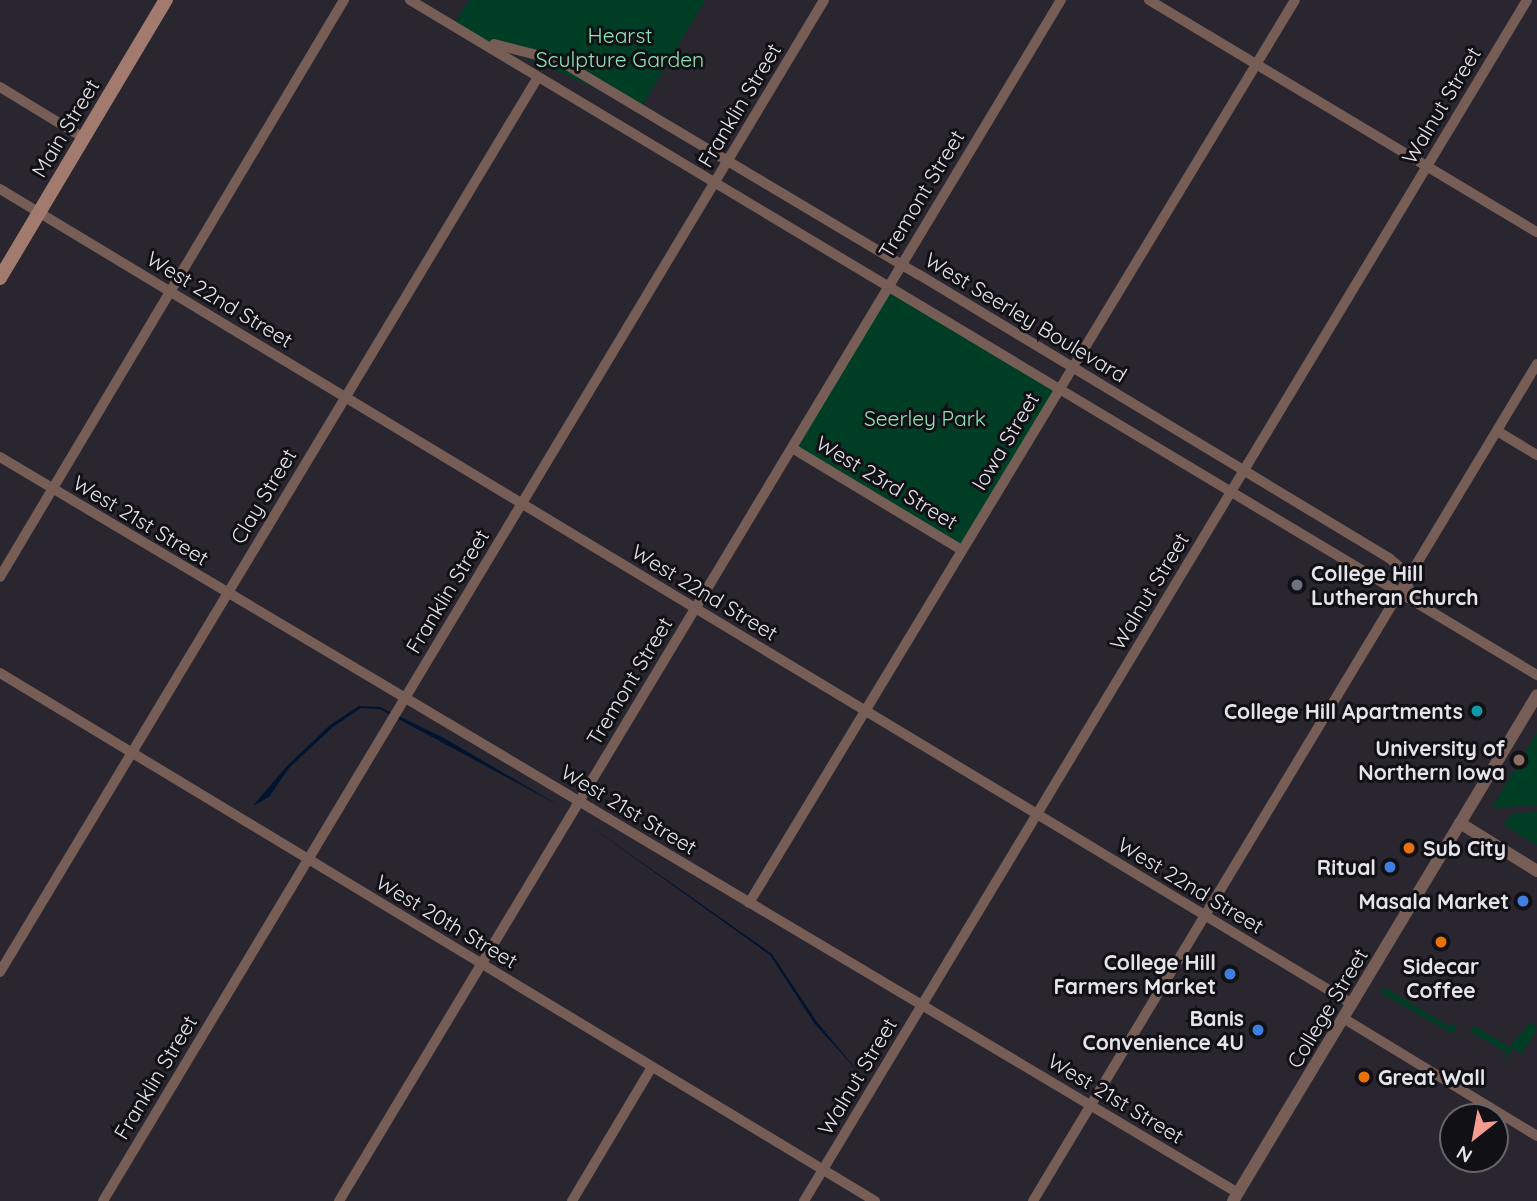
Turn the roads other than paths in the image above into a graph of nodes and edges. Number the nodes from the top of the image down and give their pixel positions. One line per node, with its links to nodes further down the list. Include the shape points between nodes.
1 (166, 0): 13 (main road, Main Street)
2 (344, 0): 23 (street)
3 (410, 0): 9 (street, West Seerley Boulevard)
4 (824, 0): 14 (street, Franklin Street)
5 (1061, 0): 20 (street, Tremont Street)
6 (1149, 0): 10 (street)
7 (1295, 0): 10 (street, Iowa Street)
8 (1527, 0): 15 (street, Walnut Street)
9 (453, 26): 11 (street, West Seerley Boulevard); 14 (street, West Seerley Boulevard, via 506,49 560,61)
10 (1256, 64): 15 (street); 25 (street, Iowa Street)
11 (538, 77): 16 (street, West Seerley Boulevard); 27 (street, Clay Street)
12 (0, 87): 13 (street)
13 (84, 138): 18 (main road, Main Street)
14 (728, 160): 16 (street, Franklin Street); 20 (street, West Seerley Boulevard)
15 (1427, 166): 19 (street); 32 (street, Walnut Street)
16 (714, 183): 22 (street, West Seerley Boulevard); 35 (street, Franklin Street)
17 (0, 189): 18 (street, West 22nd Street)
18 (39, 212): 21 (main road, Main Street); 23 (street, West 22nd Street)
19 (1537, 232)
20 (901, 265): 22 (street, Tremont Street); 25 (street, West Seerley Boulevard)
21 (0, 278)
22 (888, 287): 26 (street, West Seerley Boulevard); 29 (street, Tremont Street)
23 (170, 292): 27 (street, West 22nd Street); 33 (street)
24 (1537, 364): 28 (street)
25 (1073, 367): 26 (street, Iowa Street); 32 (street, West Seerley Boulevard)
26 (1059, 389): 34 (street, West Seerley Boulevard); 36 (street, Iowa Street)
27 (345, 397): 35 (street, West 22nd Street); 39 (street, Clay Street)
28 (1497, 431): 30 (street); 38 (street)
29 (792, 448): 36 (street, West 23rd Street); 41 (street, Tremont Street)
30 (1537, 455)
31 (0, 457): 33 (street, West 21st Street)
32 (1243, 471): 34 (street, Walnut Street); 38 (street, West Seerley Boulevard, via 1389,558)
33 (52, 489): 37 (street); 39 (street, West 21st Street)
34 (1231, 492): 40 (street, West Seerley Boulevard); 50 (street, Walnut Street)
35 (522, 503): 41 (street, West 22nd Street); 46 (street, Franklin Street)
36 (962, 550): 47 (street, Iowa Street)
37 (0, 577)
38 (1407, 580): 40 (street); 42 (street, West Seerley Boulevard, via 1416,598)
39 (228, 593): 46 (street, West 21st Street); 48 (street, Clay Street)
40 (1400, 593): 42 (street, West Seerley Boulevard); 55 (street)
41 (695, 608): 47 (street, West 22nd Street); 49 (street, Tremont Street)
42 (1442, 618): 44 (street, West Seerley Boulevard)
43 (0, 673): 48 (street, West 20th Street)
44 (1537, 675)
45 (1537, 695): 51 (street, College Street)
46 (401, 703): 49 (street, West 21st Street); 52 (street, Franklin Street)
47 (865, 710): 50 (street, West 22nd Street); 54 (street, Iowa Street)
48 (132, 753): 52 (street, West 20th Street); 57 (street, Clay Street)
49 (579, 802): 54 (street, West 21st Street); 56 (street, Tremont Street)
50 (1037, 814): 55 (street, West 22nd Street); 59 (street, Walnut Street)
51 (1460, 823): 53 (street); 58 (street, College Street)
52 (308, 859): 56 (street, West 20th Street); 66 (street, Franklin Street)
53 (1537, 871)
54 (749, 902): 59 (street, West 21st Street)
55 (1205, 916): 58 (street, West 22nd Street); 62 (street)
56 (482, 964): 61 (street, West 20th Street); 67 (street, Tremont Street)
57 (0, 972)
58 (1352, 1004): 60 (street, College Street)
59 (922, 1005): 62 (street, West 21st Street); 64 (street, Walnut Street)
60 (1343, 1018): 63 (street); 65 (street, College Street)
61 (652, 1067): 64 (street, West 20th Street); 68 (street)
62 (1090, 1105): 65 (street, West 21st Street); 71 (street)
63 (1537, 1136)
64 (823, 1170): 69 (street, Walnut Street); 70 (street, West 20th Street)
65 (1236, 1197)
66 (103, 1201)
67 (339, 1201)
68 (572, 1201)
69 (804, 1201)
70 (875, 1201)
71 (1033, 1201)

